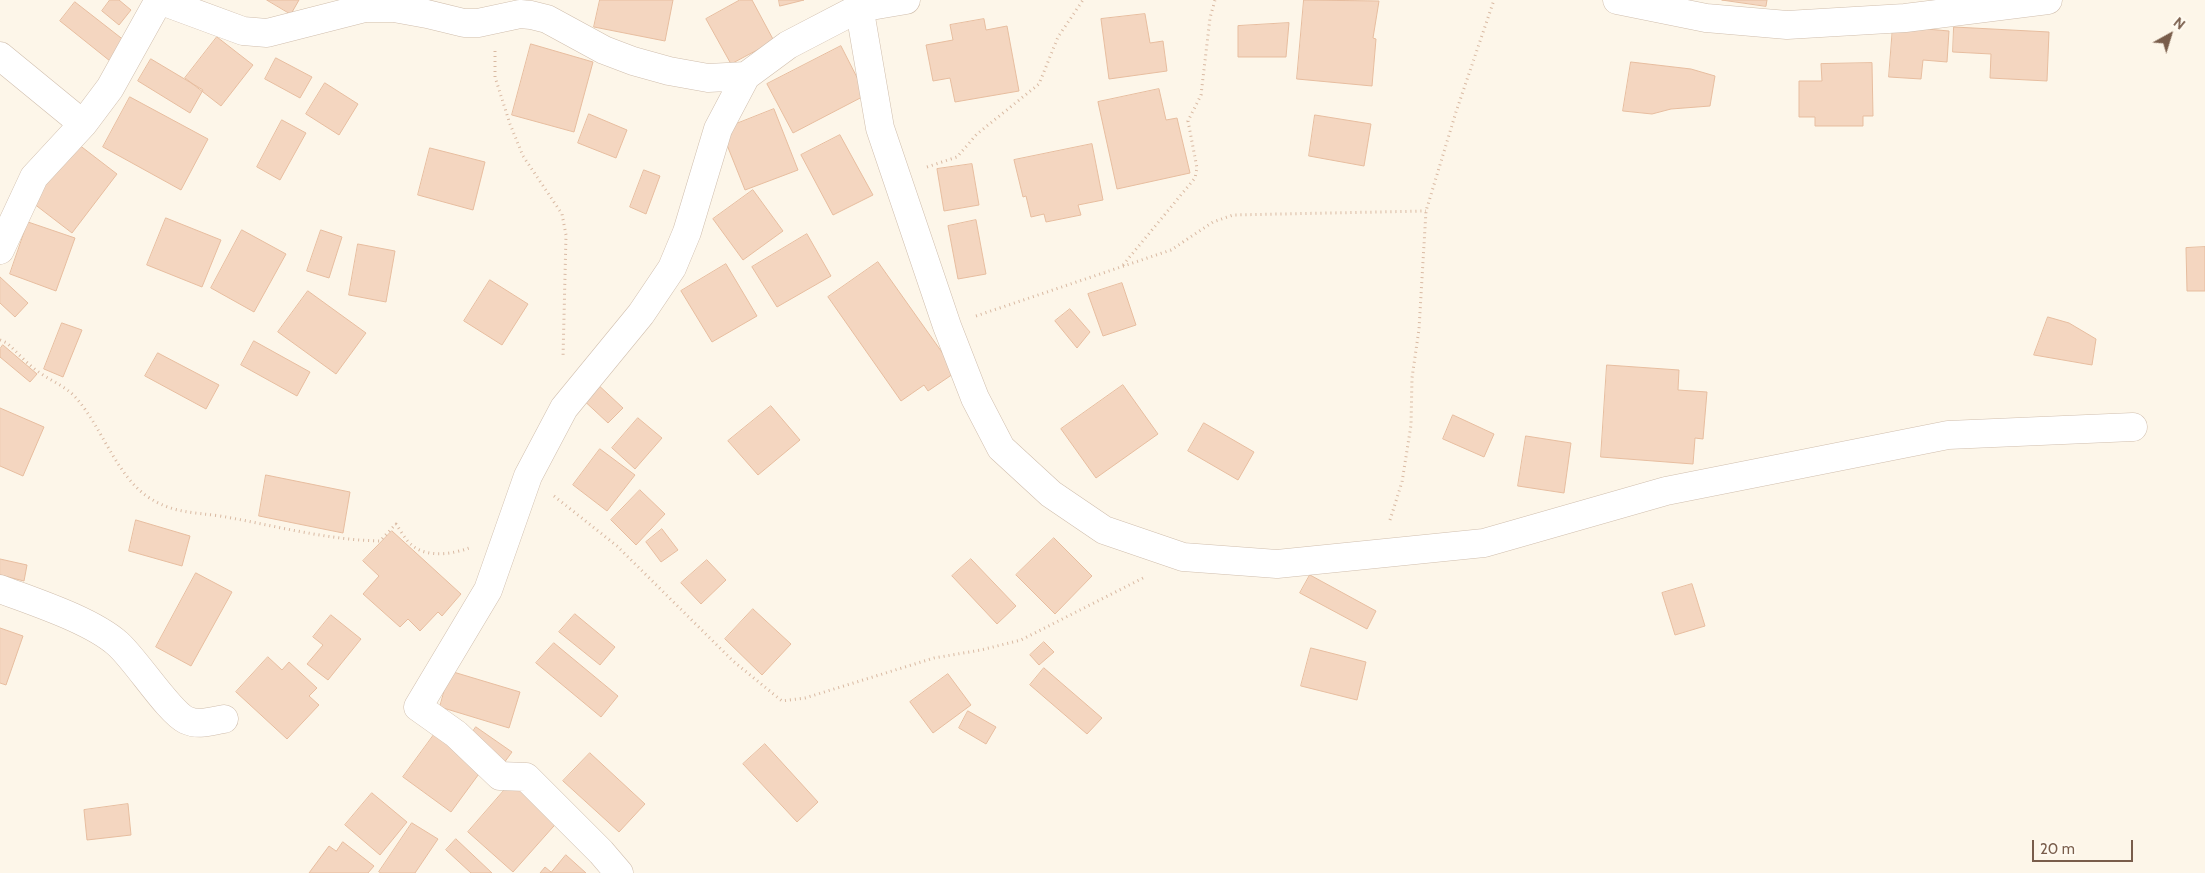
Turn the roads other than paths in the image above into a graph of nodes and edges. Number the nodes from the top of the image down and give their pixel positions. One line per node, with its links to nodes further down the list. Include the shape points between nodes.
1 (159, 0): 7 (street, via 242,31 267,33 365,8 394,8 464,23 520,14 547,19 604,50 633,61 708,78); 8 (street, via 110,88)
2 (906, 0): 5 (street)
3 (1617, 0): 4 (street, via 1706,18 1787,25 1905,18)
4 (2048, 0)
5 (858, 4): 7 (street, via 788,45); 10 (street, via 880,128 947,326 975,398 1002,448 1051,494 1104,530 1183,557 1277,564 1484,543 1666,491 1948,435)
6 (0, 56): 8 (street)
7 (746, 76): 13 (street, via 718,129 688,232 672,268 641,314 564,408 528,476 488,590 418,707 456,734 500,776 526,777)
8 (84, 124): 9 (street, via 34,177)
9 (0, 250)
10 (2133, 427)
11 (0, 589): 12 (street, via 90,626 116,642 185,720 198,724)
12 (224, 719)
13 (619, 873)

